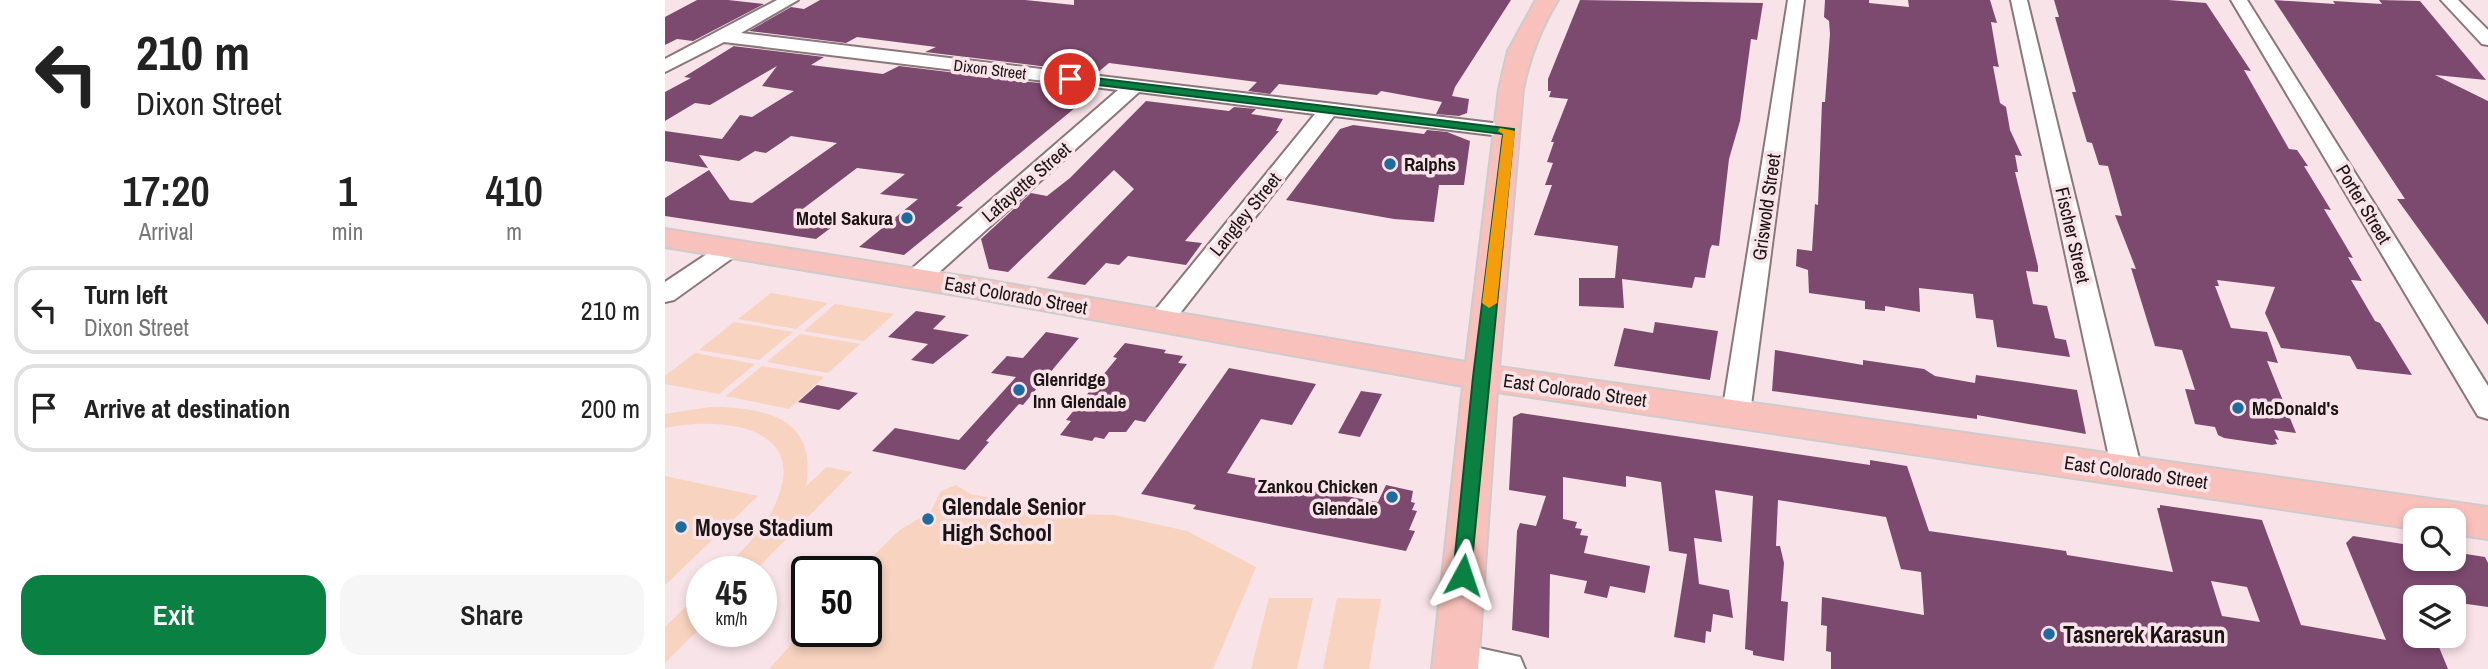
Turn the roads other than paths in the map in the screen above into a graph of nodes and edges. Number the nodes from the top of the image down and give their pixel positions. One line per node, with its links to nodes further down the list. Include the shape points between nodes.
1 (790, 0): 7 (street)
2 (1547, 0): 12 (main road, via 1517,58)
3 (1796, 0): 20 (street, Griswold Street)
4 (2019, 0): 21 (street, Fischer Street)
5 (2239, 0): 19 (street, Porter Street)
6 (2449, 0): 8 (street)
7 (721, 36): 9 (street); 10 (street, Dixon Street)
8 (2488, 40)
9 (665, 66)
10 (1134, 86): 11 (street, Dixon Street); 15 (street, Lafayette Street)
11 (1329, 109): 12 (street, Dixon Street); 17 (street, Langley Street)
12 (1509, 131): 18 (main road)
13 (665, 238): 14 (main road, East Colorado Street)
14 (730, 249): 15 (main road, East Colorado Street); 16 (street)
15 (917, 278): 17 (main road, East Colorado Street)
16 (665, 294)
17 (1161, 320): 18 (main road, East Colorado Street)
18 (1481, 377): 20 (main road, East Colorado Street); 23 (main road)
19 (2488, 409)
20 (1736, 413): 21 (main road, East Colorado Street)
21 (2127, 471): 22 (main road, East Colorado Street)
22 (2488, 523)
23 (1455, 664): 24 (street)
24 (1507, 669)

